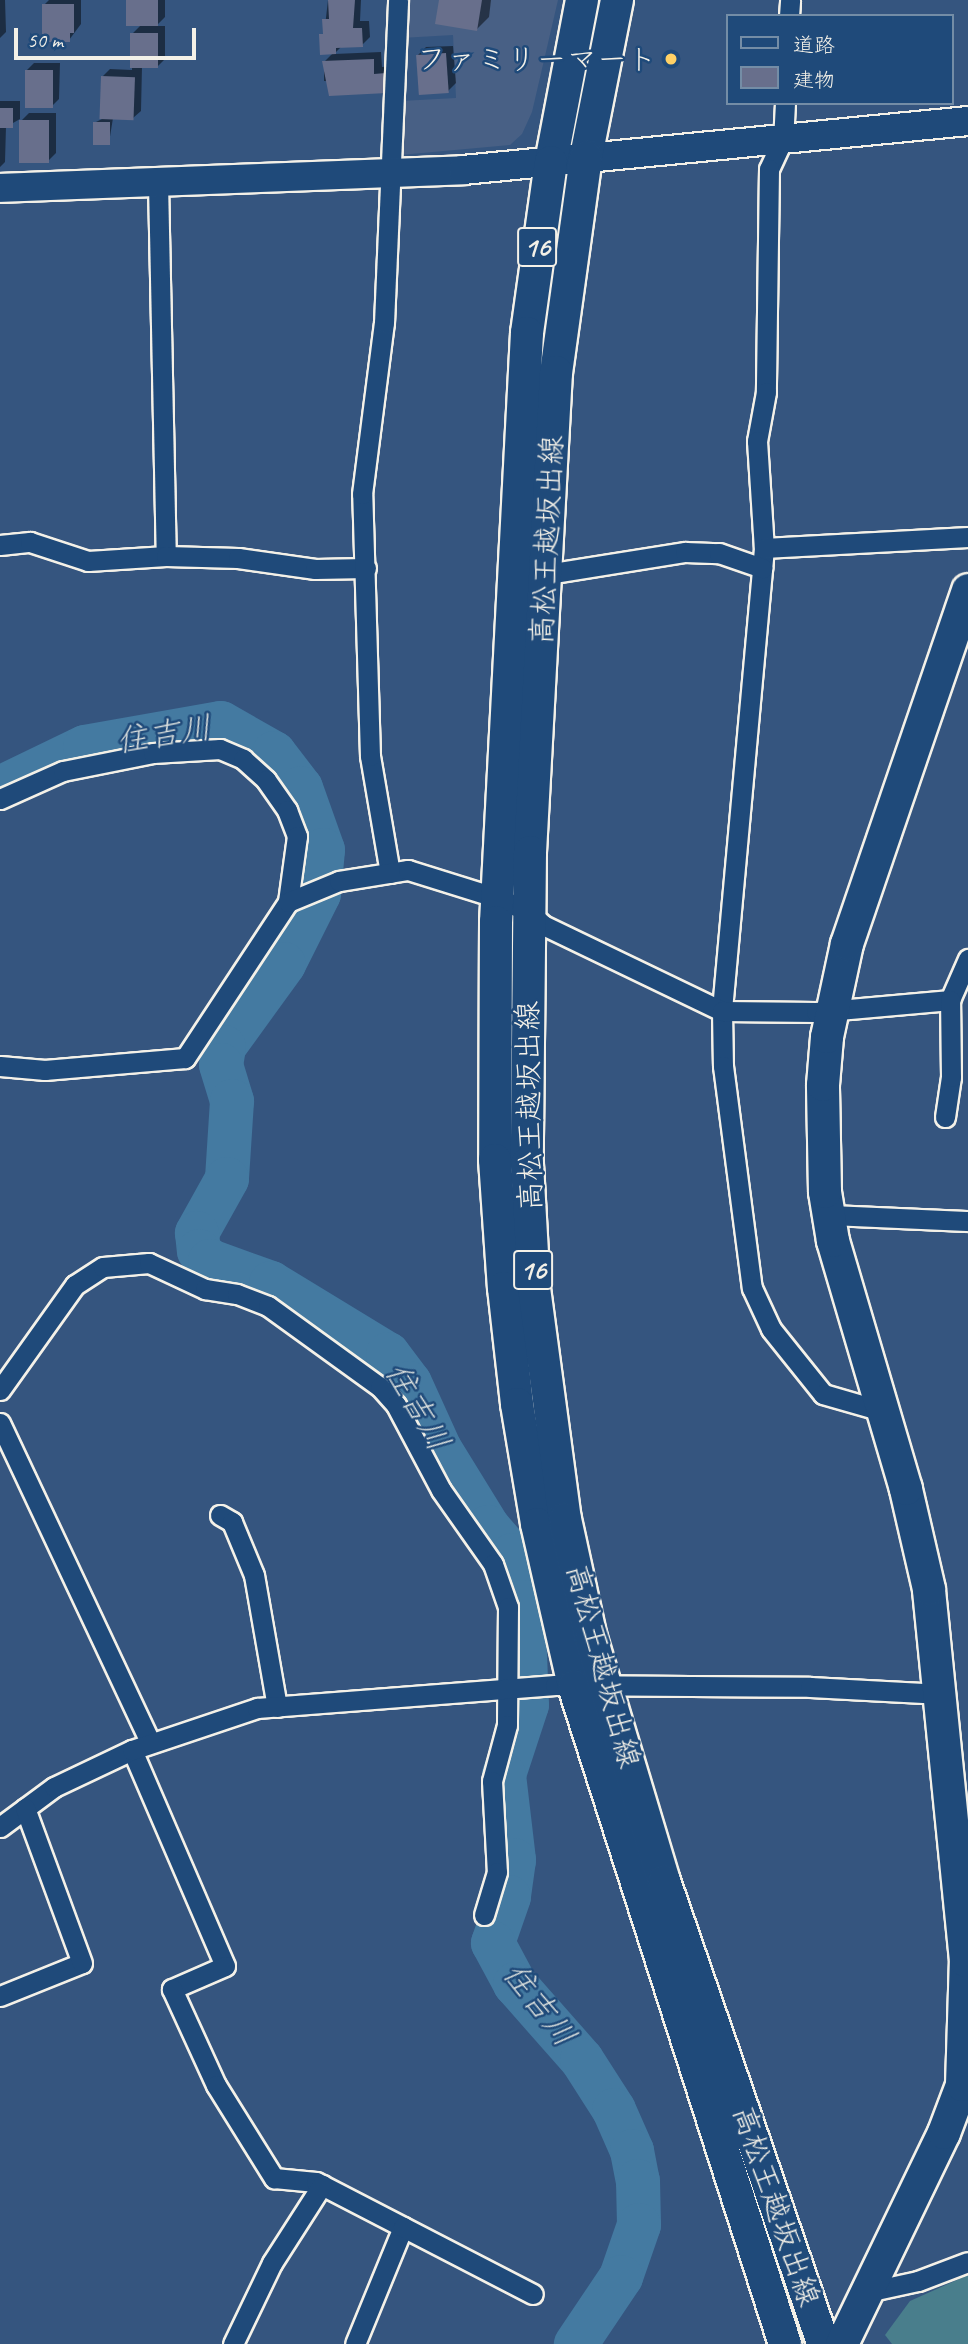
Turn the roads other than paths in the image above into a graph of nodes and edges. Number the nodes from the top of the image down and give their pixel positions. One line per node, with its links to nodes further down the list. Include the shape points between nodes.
1 (398, 0): 9 (street)
2 (582, 0): 8 (main road, 高松王越坂出線 / 16)
3 (617, 0): 7 (main road, 高松王越坂出線 / 16)
4 (785, 105): 6 (street)
5 (968, 121): 6 (street)
6 (783, 139): 7 (street); 14 (street, via 769,169 766,392 757,441)
7 (586, 157): 8 (street); 18 (main road, 高松王越坂出線 / 16, via 556,372)
8 (551, 162): 9 (street); 22 (main road, 高松王越坂出線 / 16, via 527,332)
9 (393, 175): 10 (street); 16 (street, via 384,323 362,494)
10 (158, 183): 11 (street); 15 (street)
11 (0, 188)
12 (968, 537): 14 (street)
13 (0, 545): 15 (street, via 30,542 89,561)
14 (764, 548): 17 (street)
15 (166, 556): 16 (street, via 238,558 315,569)
16 (366, 568): 21 (street, via 370,756)
17 (762, 568): 18 (street, via 719,553 685,552); 28 (street)
18 (547, 574): 24 (main road, 高松王越坂出線 / 16)
19 (968, 590): 27 (main road, 高松王越坂出線, via 847,944)
20 (0, 799): 23 (street, via 63,771 153,753 220,749 243,759 266,780 286,810 297,836)
21 (390, 873): 22 (street, via 408,870); 23 (street, via 339,881)
22 (498, 898): 24 (street); 37 (main road, 高松王越坂出線 / 16, via 495,1160 504,1288 537,1524)
23 (288, 902): 29 (street, via 185,1058 45,1069)
24 (529, 912): 28 (street, via 543,925); 38 (main road, 高松王越坂出線 / 16, via 527,1164 534,1288 565,1519)
25 (968, 959): 26 (street)
26 (950, 1000): 27 (street); 30 (street, via 951,1077)
27 (833, 1008): 28 (street, via 816,1012); 31 (main road, 高松王越坂出線, via 822,1130)
28 (722, 1011): 34 (street, via 723,1066 752,1288 771,1329 823,1394)
29 (0, 1066)
30 (945, 1117)
31 (829, 1215): 32 (street); 34 (main road, 高松王越坂出線, via 849,1304)
32 (968, 1221)
33 (0, 1390): 39 (street, via 75,1285 103,1267 149,1263 205,1289 237,1294 268,1306 380,1387 396,1405 441,1490 494,1564 508,1607)
34 (882, 1411): 40 (main road, 高松王越坂出線, via 918,1536)
35 (0, 1423): 42 (street)
36 (220, 1515): 41 (street, via 232,1522 254,1575)
37 (574, 1686): 38 (street); 39 (street); 54 (main road, 高松王越坂出線 / 16)
38 (606, 1687): 40 (street, via 810,1687); 55 (main road, 高松王越坂出線 / 16, via 664,1881)
39 (514, 1689): 41 (street); 45 (street, via 492,1781 497,1872)
40 (942, 1694): 50 (main road, 高松王越坂出線, via 966,1961 962,2085 944,2133)
41 (277, 1707): 42 (street, via 257,1708)
42 (141, 1746): 43 (street, via 54,1787); 47 (street, via 225,1966 172,1989 216,2085 274,2178)
43 (25, 1808): 44 (street); 46 (street, via 82,1963)
44 (0, 1827)
45 (484, 1915)
46 (0, 1996)
47 (322, 2185): 48 (street); 52 (street, via 272,2263)
48 (403, 2227): 51 (street); 53 (street)
49 (968, 2262): 50 (street, via 918,2281)
50 (867, 2292): 56 (main road, 高松王越坂出線)
51 (533, 2294)
52 (233, 2344)
53 (355, 2344)
54 (785, 2344)
55 (823, 2344)
56 (842, 2344)

